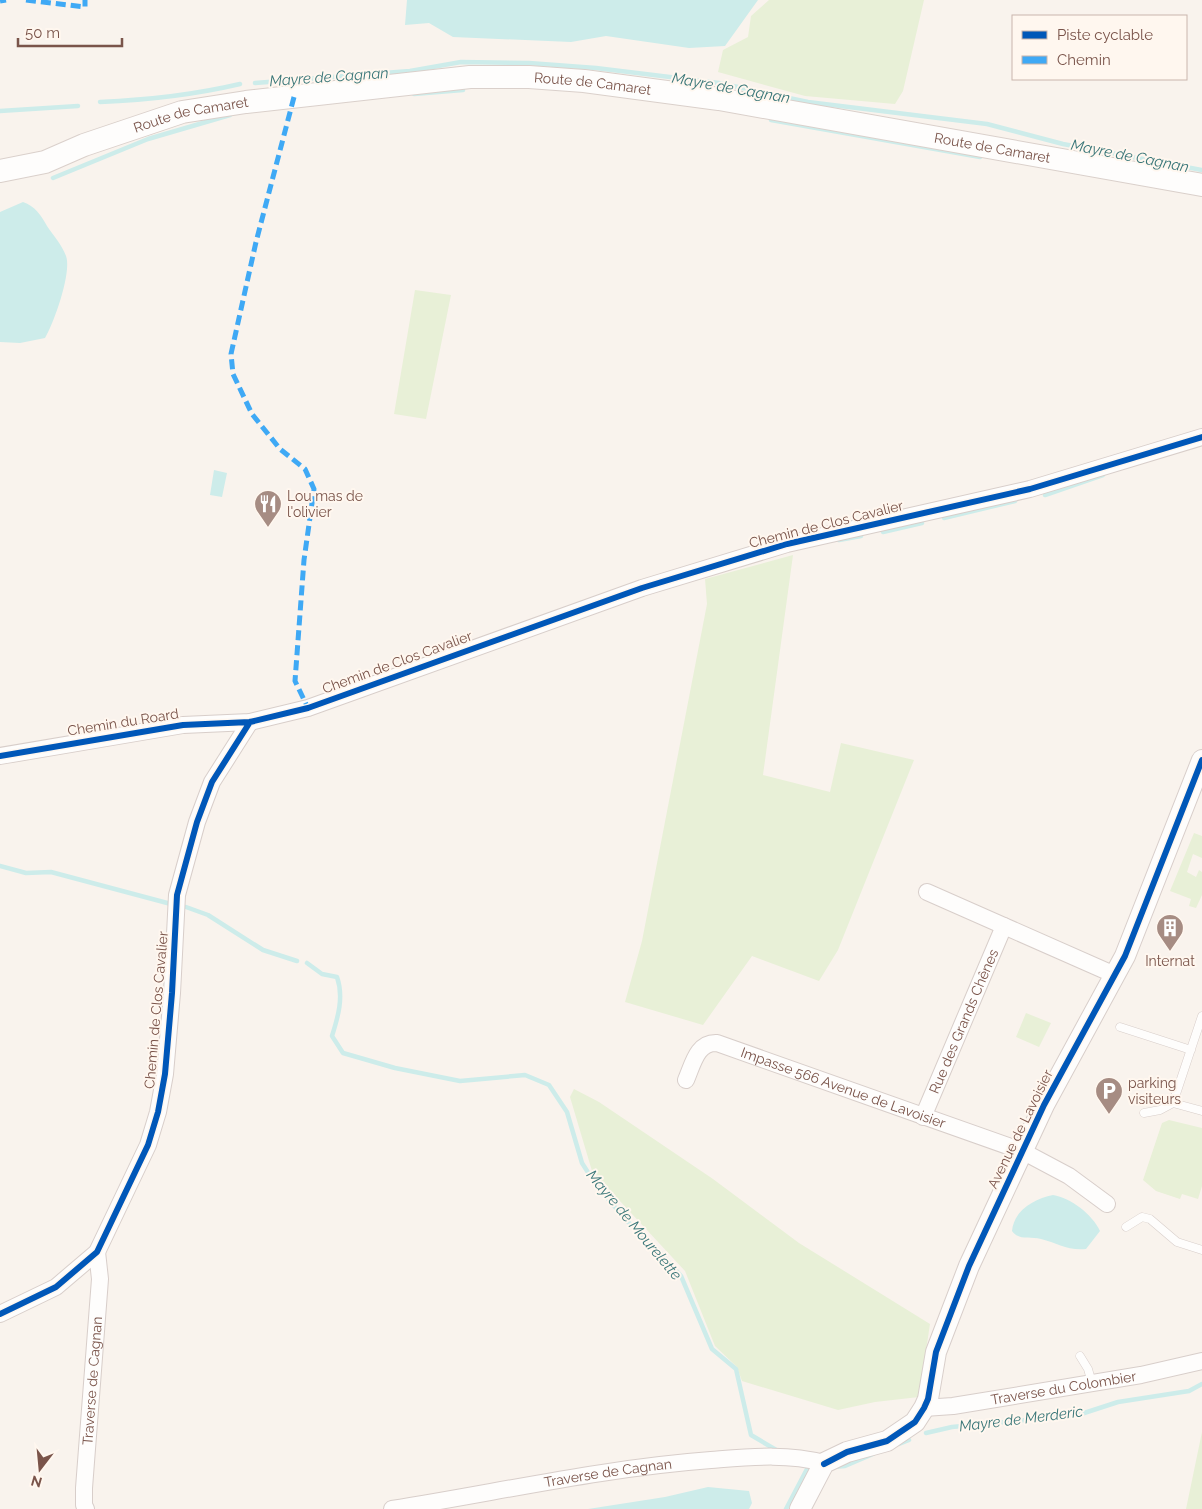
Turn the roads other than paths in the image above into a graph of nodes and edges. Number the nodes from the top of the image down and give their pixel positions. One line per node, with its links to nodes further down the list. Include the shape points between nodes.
1 (45, 162): 2 (main road, Route de Camaret); 3 (main road, Route de Camaret, via 84,145 182,112 470,77 529,77 603,83 718,99); 4 (main road, Route de Camaret)
2 (0, 171)
3 (1202, 185)
4 (0, 188)
5 (1202, 437): 6 (street, Chemin de Clos Cavalier, via 1030,489 787,544 642,588 308,708)
6 (250, 722): 7 (street, Chemin du Roard, via 183,725); 24 (street, Chemin de Clos Cavalier, via 212,782 197,822 177,895 169,1027 158,1112 139,1166)
7 (0, 756)
8 (1202, 760): 11 (street, Avenue de Lavoisier)
9 (926, 892): 10 (street)
10 (1004, 926): 11 (street); 19 (street, Rue des Grands Chênes)
11 (1116, 975): 20 (street, Avenue de Lavoisier)
12 (1202, 1016): 14 (lane)
13 (1120, 1027): 14 (lane)
14 (1191, 1050): 16 (lane)
15 (686, 1080): 19 (street, Impasse 566 Avenue de Lavoisier, via 701,1047 708,1042 717,1043)
16 (1173, 1103): 17 (lane); 18 (lane)
17 (1202, 1112)
18 (1144, 1113)
19 (923, 1117): 20 (street, Impasse 566 Avenue de Lavoisier)
20 (1022, 1151): 21 (street, Impasse 566 Avenue de Lavoisier, via 1069,1176); 29 (street, Avenue de Lavoisier, via 969,1266 936,1352)
21 (1107, 1204)
22 (1126, 1227): 23 (lane, via 1142,1216 1177,1242)
23 (1202, 1250)
24 (97, 1252): 25 (street, Chemin de Clos Cavalier, via 56,1287); 31 (street, Traverse de Cagnan, via 100,1279 84,1488)
25 (0, 1314)
26 (1080, 1356): 28 (lane)
27 (1202, 1361): 28 (street, Traverse du Colombier)
28 (1092, 1384): 29 (street, Traverse du Colombier)
29 (924, 1408): 30 (street, Avenue de Lavoisier, via 916,1422 886,1441 847,1452)
30 (822, 1467): 32 (street, Traverse de Cagnan, via 787,1457 686,1462 566,1478); 33 (street)
31 (86, 1509)
32 (392, 1509)
33 (800, 1509)

